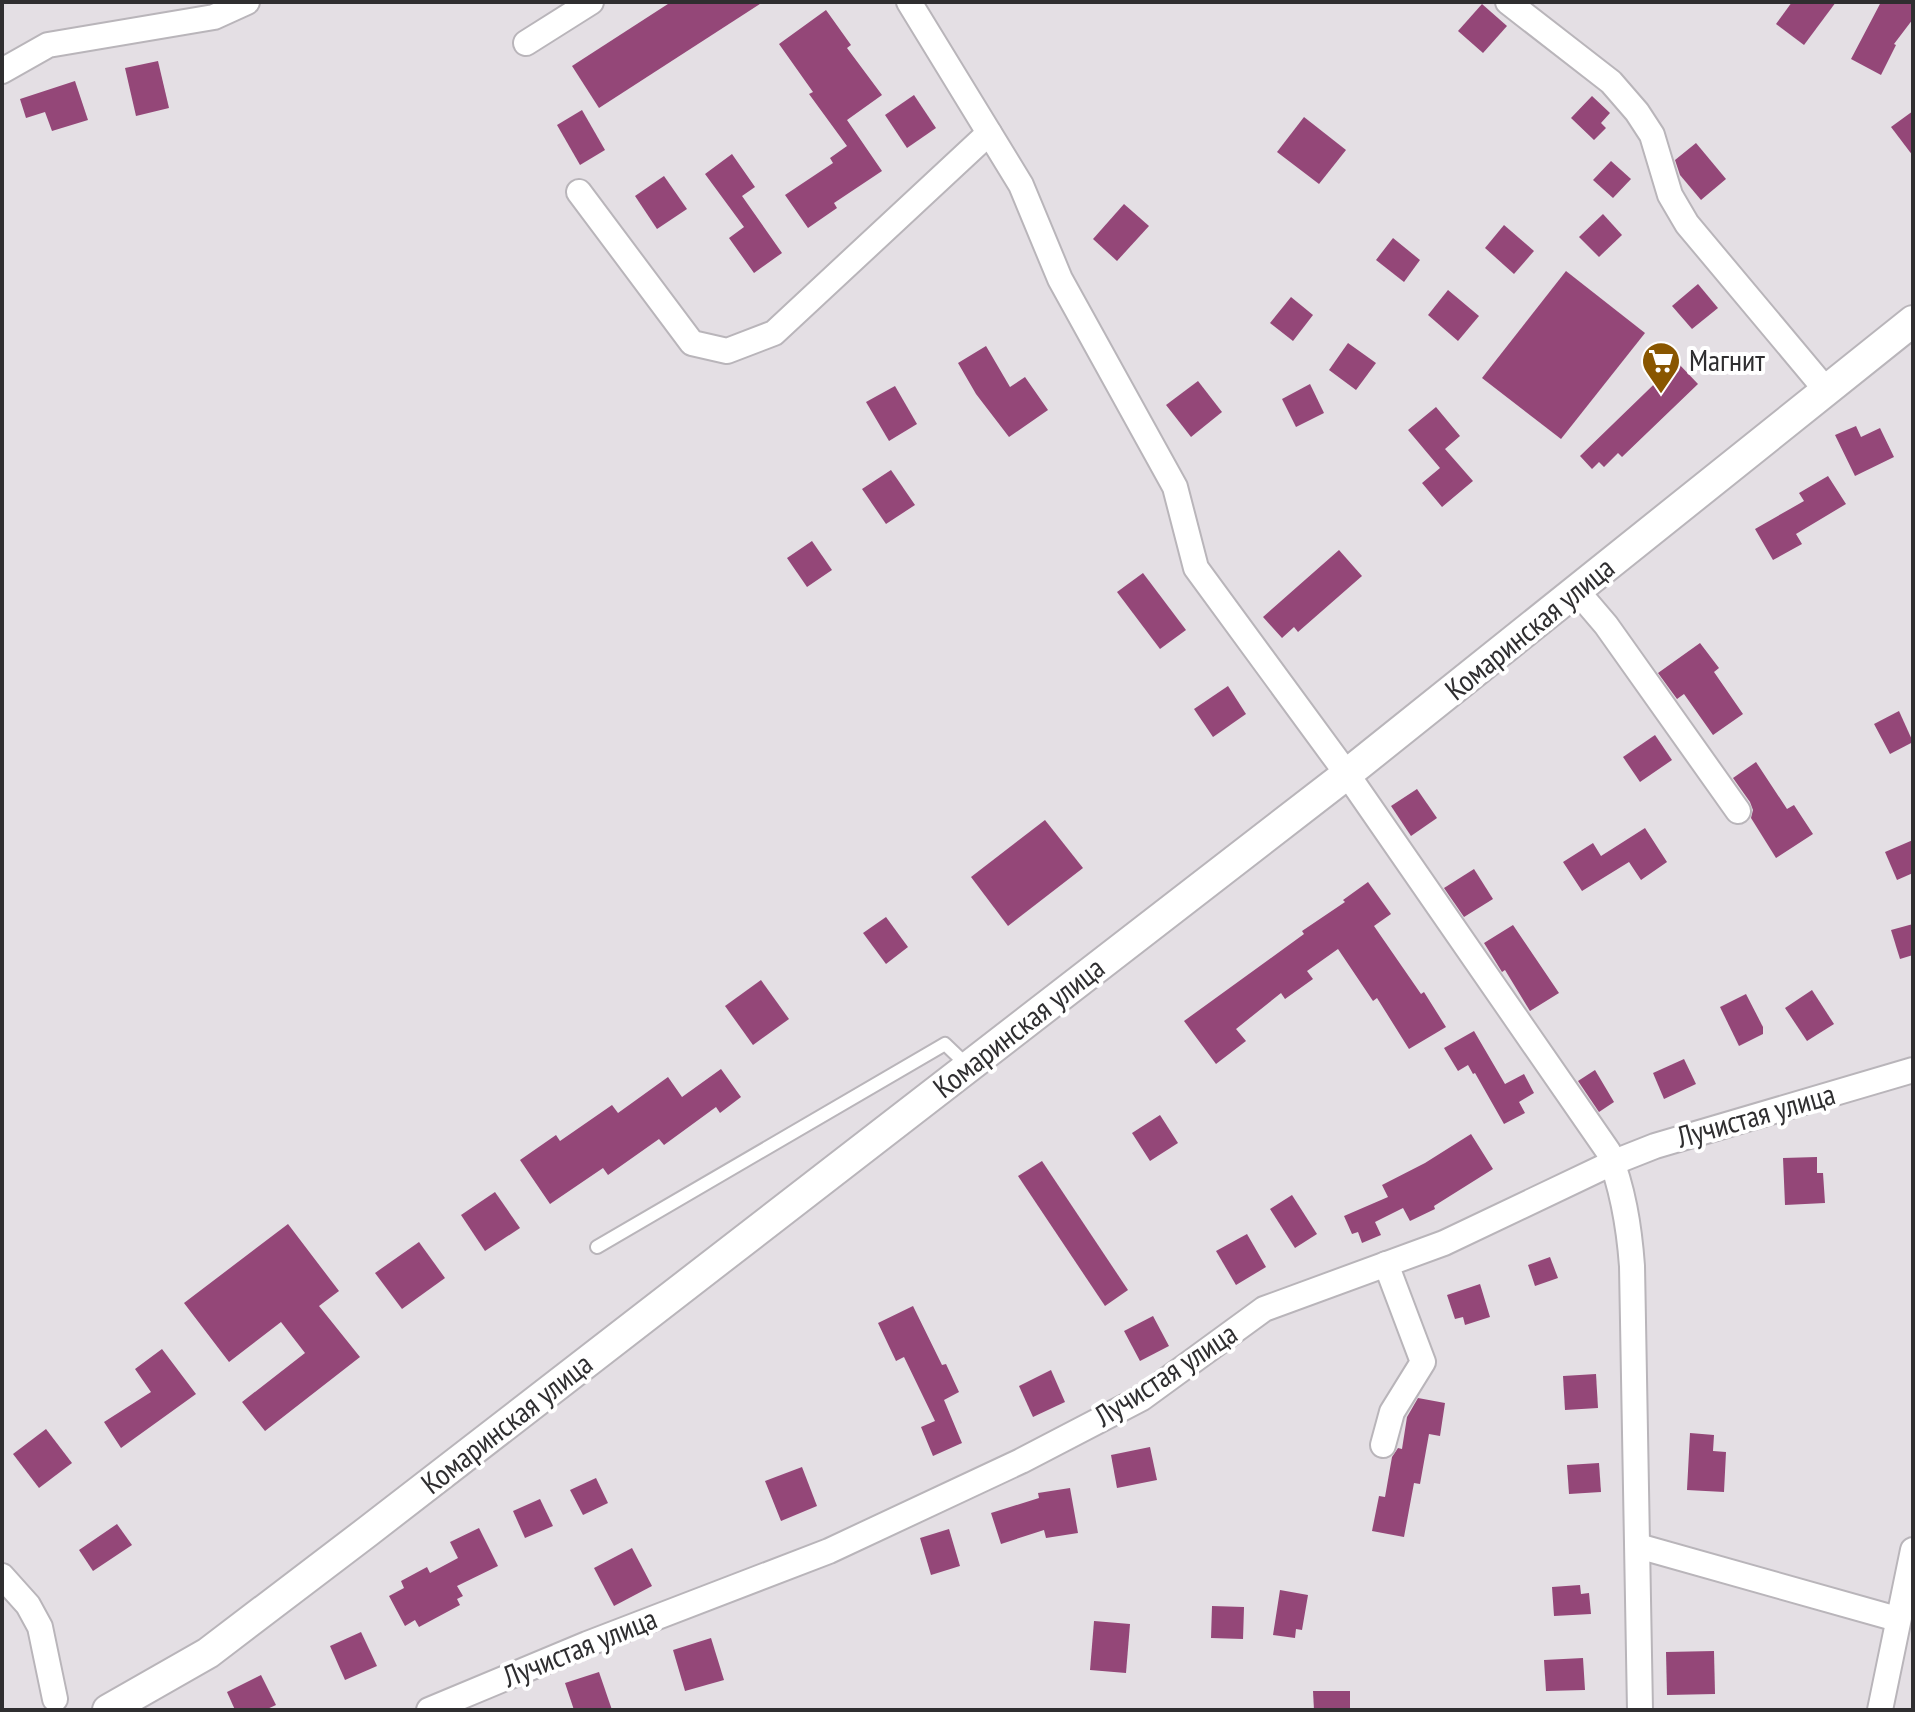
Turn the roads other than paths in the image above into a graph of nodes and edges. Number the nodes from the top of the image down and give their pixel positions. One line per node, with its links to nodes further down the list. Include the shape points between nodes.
1 (247, 2): 6 (street, via 214,17 48,45)
2 (591, 2): 5 (street)
3 (909, 2): 7 (street)
4 (1508, 2): 10 (street, via 1611,82 1637,112 1652,135 1670,195 1687,224)
5 (526, 43)
6 (2, 71)
7 (989, 133): 8 (street, via 774,333 727,351 692,343); 12 (street, via 1021,185 1060,279 1175,487 1196,568)
8 (579, 192)
9 (1913, 321): 10 (street, Комаринская улица)
10 (1826, 390): 11 (street, Комаринская улица)
11 (1577, 591): 12 (street, Комаринская улица); 13 (street)
12 (1347, 774): 14 (street, Комаринская улица); 16 (street)
13 (1738, 811)
14 (969, 1067): 17 (lane, via 945,1044); 26 (street, Комаринская улица, via 208,1653)
15 (1913, 1070): 16 (street, Лучистая улица)
16 (1612, 1163): 18 (street, Лучистая улица, via 1444,1243); 20 (street, via 1628,1218 1632,1266)
17 (597, 1247)
18 (1386, 1264): 19 (street, via 1423,1362 1392,1412); 27 (street, Лучистая улица, via 1264,1309 1142,1398 829,1551)
19 (1383, 1445)
20 (1638, 1546): 24 (street); 28 (street)
21 (1913, 1550): 23 (street)
22 (2, 1576): 25 (street, via 40,1627)
23 (1909, 1582): 24 (street)
24 (1897, 1619): 29 (street)
25 (55, 1699)
26 (108, 1710)
27 (429, 1710)
28 (1640, 1710)
29 (1880, 1710)

